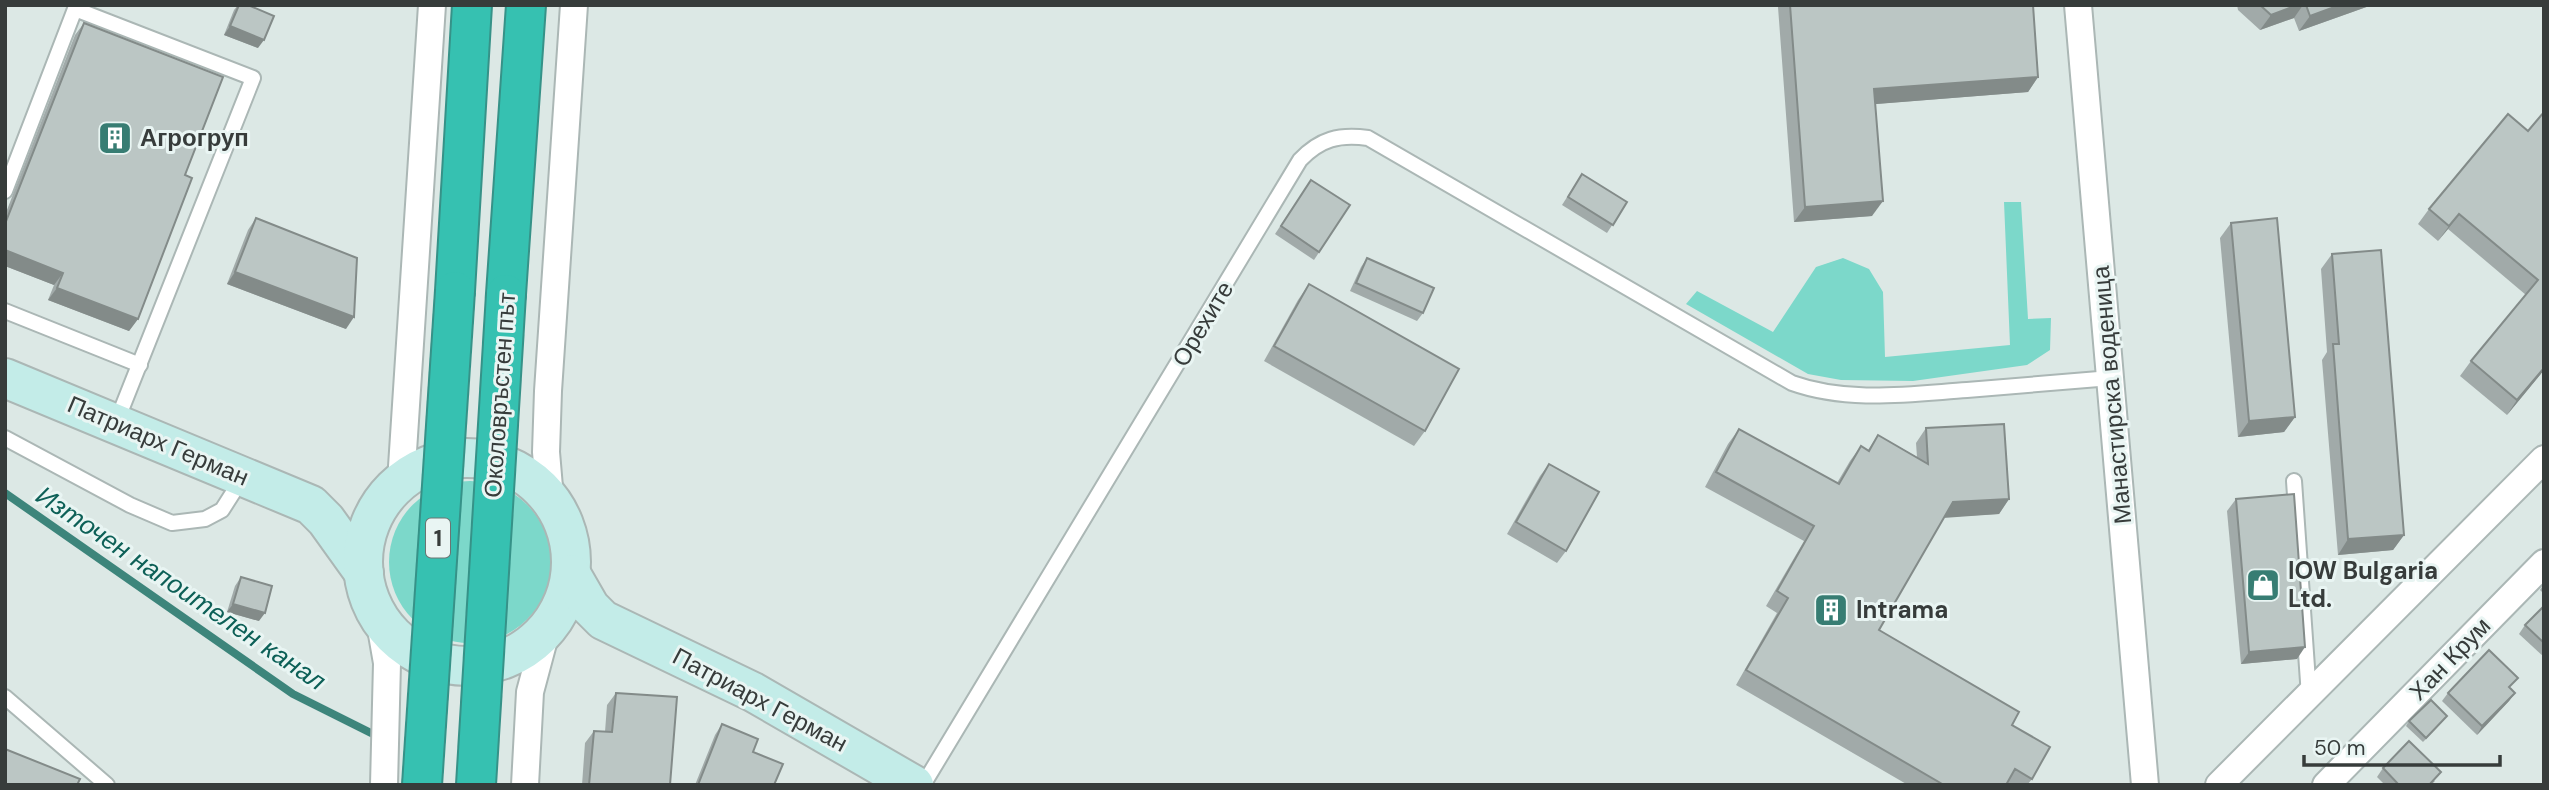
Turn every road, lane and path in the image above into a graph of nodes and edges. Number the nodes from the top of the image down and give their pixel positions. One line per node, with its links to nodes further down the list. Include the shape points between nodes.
1 (432, 5): 16 (street, via 405,451)
2 (472, 5): 29 (highway, 1, bridge)
3 (526, 5): 30 (highway, Околовръстен път, bridge)
4 (574, 5): 17 (street, via 548,391 546,463)
5 (2078, 5): 9 (street, Манастирска воденица)
6 (5, 191): 8 (lane, via 75,9 253,78)
7 (5, 311): 8 (lane)
8 (139, 365): 11 (lane)
9 (2110, 378): 33 (lane, Орехите, via 1917,394 1813,391 1368,138 1331,138 1312,148 1293,172); 34 (street, Манастирска воденица)
10 (7, 384): 11 (street, Патриарх Герман)
11 (116, 423): 14 (street, Патриарх Герман)
12 (5, 438): 14 (lane, via 172,523 205,519 222,510)
13 (2544, 459): 26 (street)
14 (243, 476): 18 (street, Патриарх Герман)
15 (2294, 481): 26 (lane)
16 (394, 489): 17 (street, via 419,470 442,461 473,458 508,466); 18 (street); 20 (street, via 366,539)
17 (551, 499): 21 (street, via 568,536)
18 (310, 505): 20 (street)
19 (2544, 563): 36 (street, Хан Крум)
20 (364, 573): 22 (street)
21 (571, 574): 23 (street, Патриарх Герман); 24 (street, via 564,600)
22 (379, 617): 24 (street, via 411,650 457,666 496,663 520,653); 28 (street, via 387,663)
23 (603, 620): 24 (street, Патриарх Герман, via 565,620); 32 (street, Патриарх Герман, via 753,692)
24 (548, 628): 31 (street, via 530,692)
25 (5, 697): 27 (lane)
26 (2309, 697): 35 (street)
27 (107, 785)
28 (384, 785)
29 (422, 785)
30 (476, 785)
31 (524, 785)
32 (914, 785)
33 (923, 785)
34 (2145, 785)
35 (2219, 785)
36 (2326, 785)

